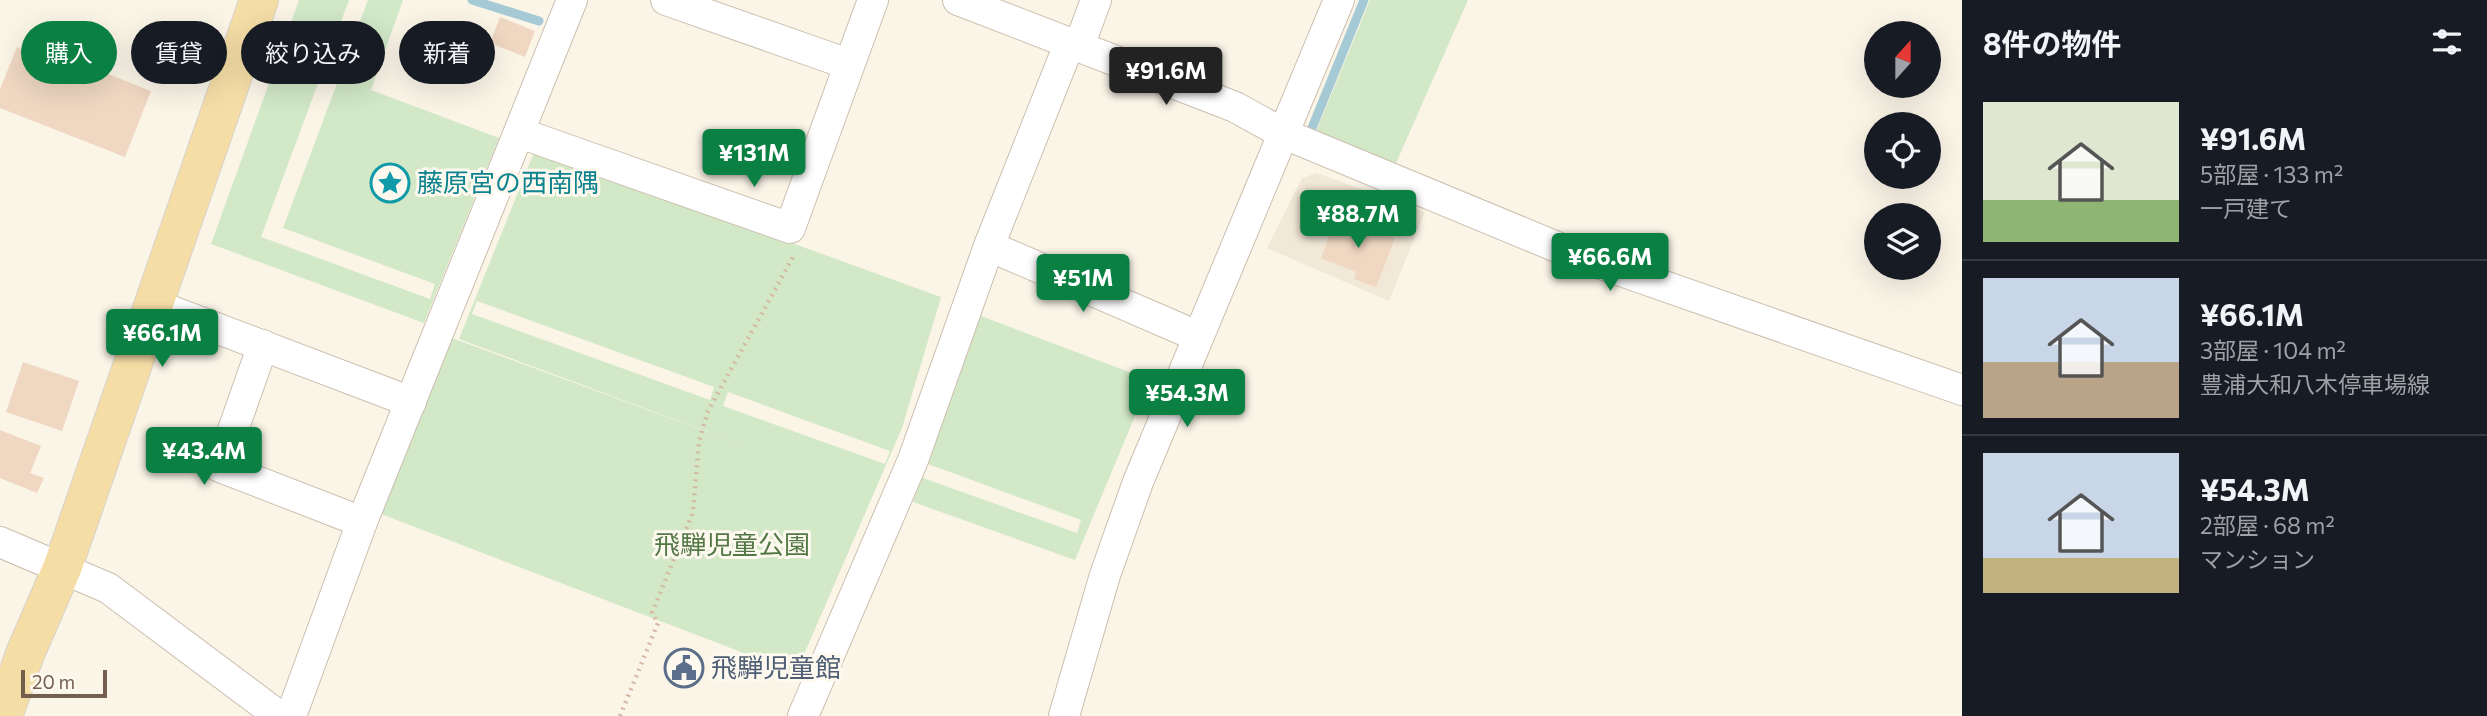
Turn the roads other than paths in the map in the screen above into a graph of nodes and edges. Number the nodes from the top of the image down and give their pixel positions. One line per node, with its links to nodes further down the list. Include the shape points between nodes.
1 (259, 0): 13 (main road)
2 (572, 0): 10 (street)
3 (666, 0): 9 (street)
4 (873, 0): 9 (street)
5 (958, 0): 8 (street)
6 (1096, 0): 8 (street)
7 (1339, 0): 11 (street)
8 (1074, 44): 11 (street, via 1235,107); 12 (street)
9 (848, 64): 10 (street, via 790,228)
10 (520, 133): 17 (street)
11 (1282, 133): 14 (street); 16 (street, via 1581,257)
12 (989, 246): 14 (street); 24 (street, via 913,460)
13 (153, 304): 15 (street); 20 (main road)
14 (1197, 336): 25 (street, via 1122,523)
15 (263, 345): 17 (street); 18 (street, via 219,467)
16 (1962, 390)
17 (411, 402): 18 (street)
18 (362, 522): 23 (street)
19 (0, 541): 20 (street)
20 (63, 566): 21 (main road); 22 (street, via 141,609)
21 (3, 716)
22 (279, 716)
23 (291, 716)
24 (803, 716)
25 (1064, 716)

